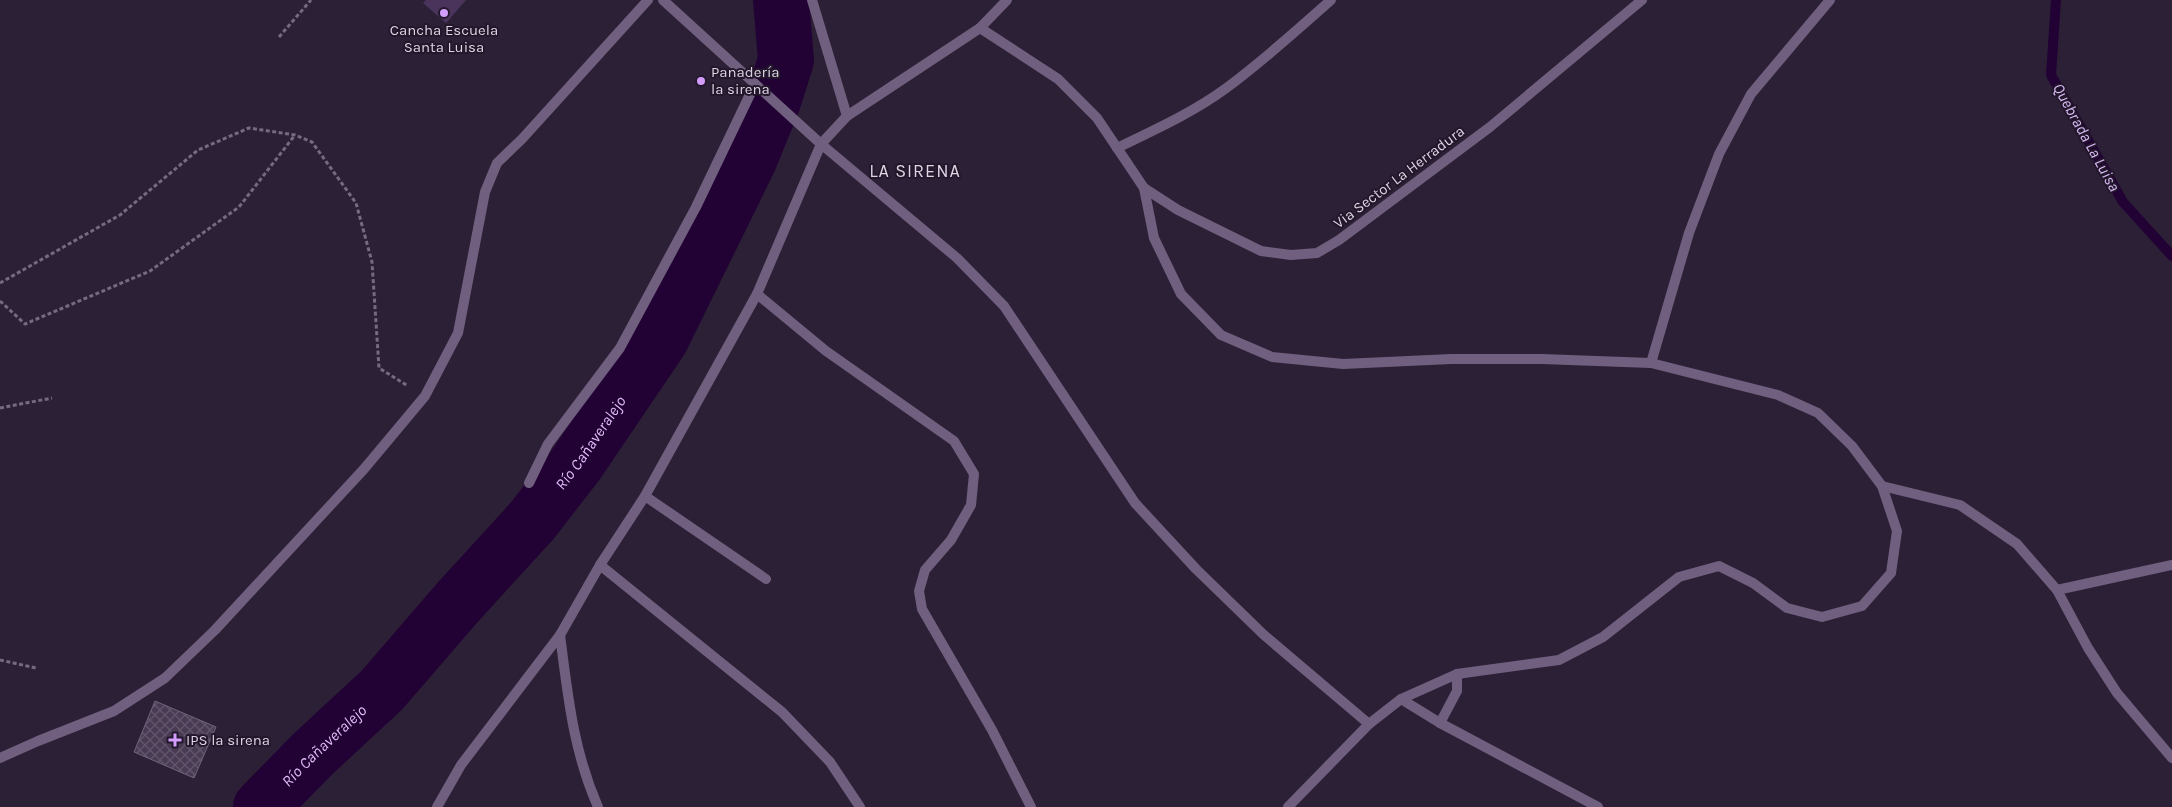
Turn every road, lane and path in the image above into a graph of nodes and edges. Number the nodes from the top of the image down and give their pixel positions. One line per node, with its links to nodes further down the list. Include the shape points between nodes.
1 (312, 0): 10 (path)
2 (648, 0): 21 (street, via 497,163 485,192 458,333)
3 (663, 0): 11 (street)
4 (812, 0): 12 (street)
5 (1007, 0): 9 (street)
6 (1331, 0): 15 (street, via 1276,49 1224,89 1172,121)
7 (1642, 0): 16 (street, Via Sector La Herradura, via 1490,127 1339,240 1317,252 1291,255 1261,251 1178,210)
8 (1830, 0): 20 (street, via 1751,94 1719,154 1689,233)
9 (980, 28): 12 (street); 15 (street, via 1058,79 1097,118)
10 (279, 37)
11 (755, 84): 14 (street); 24 (street, via 696,207 620,348 548,444)
12 (846, 116): 14 (street)
13 (295, 135): 17 (path, via 249,128 198,150 120,215); 19 (path, via 239,207 150,271 25,324); 21 (path, via 312,142 356,203 372,262 378,368)
14 (821, 144): 18 (street); 37 (street, via 957,258 1004,306 1135,503 1196,570 1264,636)
15 (1117, 148): 16 (street)
16 (1144, 188): 20 (street, via 1154,238 1181,294 1221,335 1272,357 1343,364 1451,359)
17 (0, 283)
18 (757, 294): 26 (street); 43 (street, via 826,351 954,441 974,474 971,505 951,540 925,570 920,591 922,609 992,730)
19 (0, 301)
20 (1651, 363): 25 (street, via 1778,395 1818,413 1852,446)
21 (425, 396): 38 (street, via 316,523 165,678 114,711)
22 (52, 398): 23 (path)
23 (0, 408)
24 (529, 483)
25 (1882, 486): 30 (street, via 1960,505 2017,544); 34 (street, via 1897,531 1891,573 1862,606 1822,617 1787,608 1754,583 1719,566 1679,577 1603,637 1560,660)
26 (645, 496): 27 (street); 29 (street)
27 (600, 565): 31 (street); 42 (street, via 782,712 830,762)
28 (2172, 565): 30 (street)
29 (766, 579)
30 (2057, 590): 39 (street, via 2117,693)
31 (560, 635): 40 (street, via 461,765); 41 (street, via 572,729)
32 (0, 660): 33 (path)
33 (36, 668)
34 (1458, 674): 35 (street); 36 (street, via 1457,691)
35 (1402, 699): 36 (street); 37 (street)
36 (1440, 723): 45 (street)
37 (1369, 724): 44 (street)
38 (0, 758)
39 (2172, 758)
40 (438, 807)
41 (598, 807)
42 (860, 807)
43 (1031, 807)
44 (1288, 807)
45 (1598, 807)

